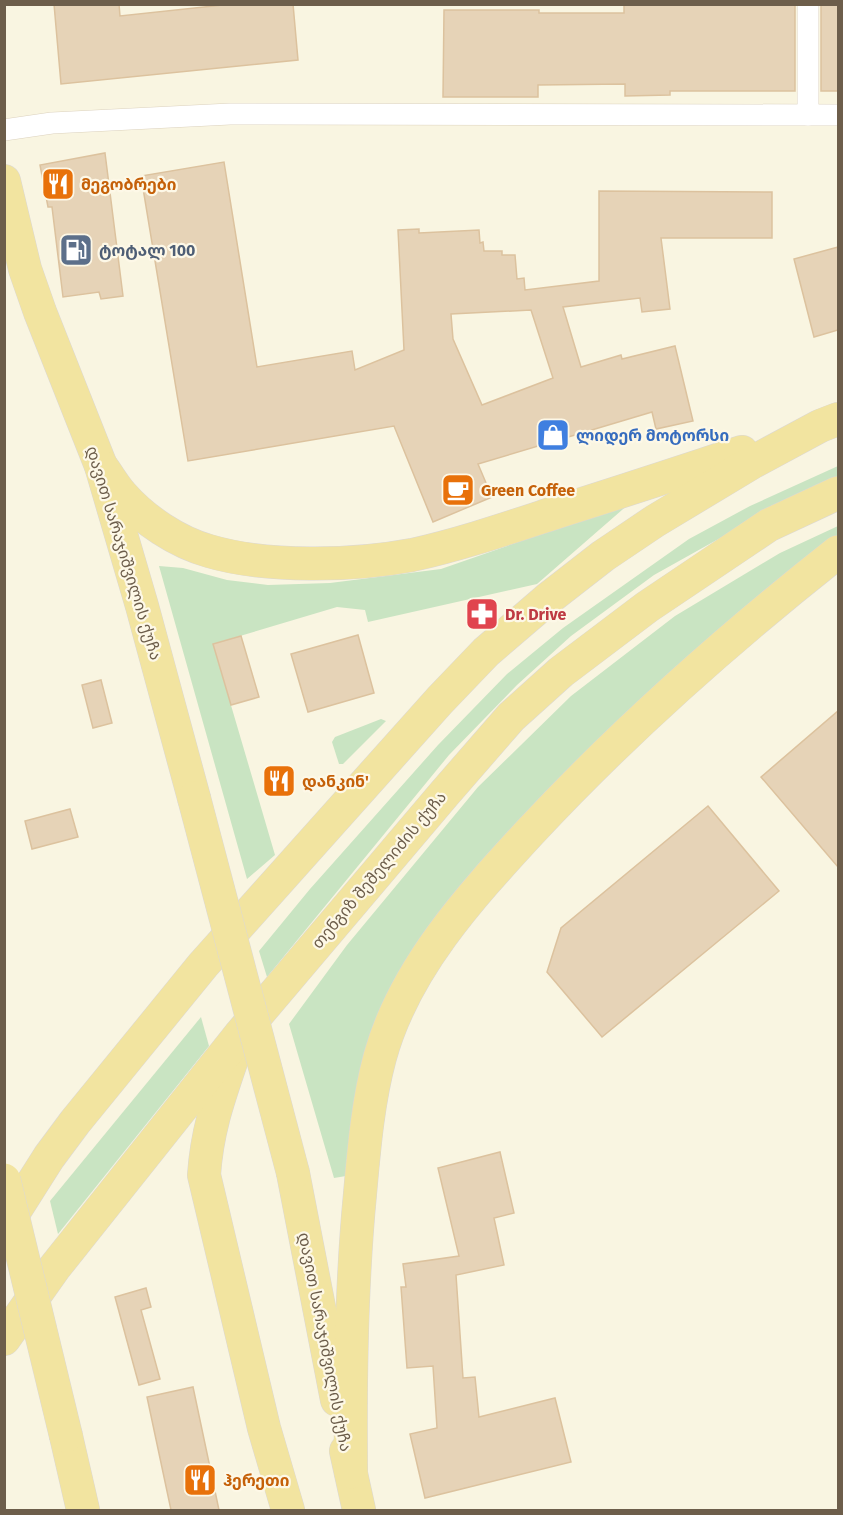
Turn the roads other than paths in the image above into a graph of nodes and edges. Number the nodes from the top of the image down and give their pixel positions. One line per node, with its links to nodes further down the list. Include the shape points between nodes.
1 (808, 4): 2 (street)
2 (808, 115): 3 (street); 4 (street, via 230,114 52,123)
3 (838, 115)
4 (4, 130)
5 (4, 181): 7 (main road, დავით სარაჯიშვილის ქუჩა, via 25,269)
6 (4, 290): 7 (main road)
7 (40, 312): 9 (main road, დავით სარაჯიშვილის ქუჩა)
8 (830, 423): 9 (main road, via 473,539 411,555 340,562 248,560 207,551 143,516); 14 (main road, via 753,462 646,526 549,598 486,652 203,965 75,1122)
9 (101, 466): 16 (main road, დავით სარაჯიშვილის ქუჩა, bridge, via 293,1173)
10 (838, 493): 12 (main road, თენგიზ შეშელიძის ქუჩა, via 769,525 647,607 561,672 511,717)
11 (838, 552): 16 (main road, via 674,688 560,801 485,881 430,952 399,1006 380,1056 362,1168 351,1323)
12 (239, 1036): 15 (main road, თენგიზ შეშელიძის ქუჩა, via 55,1267); 18 (main road, via 213,1115 204,1175 264,1428)
13 (4, 1180): 17 (main road, bridge)
14 (4, 1228)
15 (4, 1339)
16 (351, 1472): 19 (main road, დავით სარაჯიშვილის ქუჩა)
17 (83, 1510)
18 (288, 1510)
19 (359, 1510)

